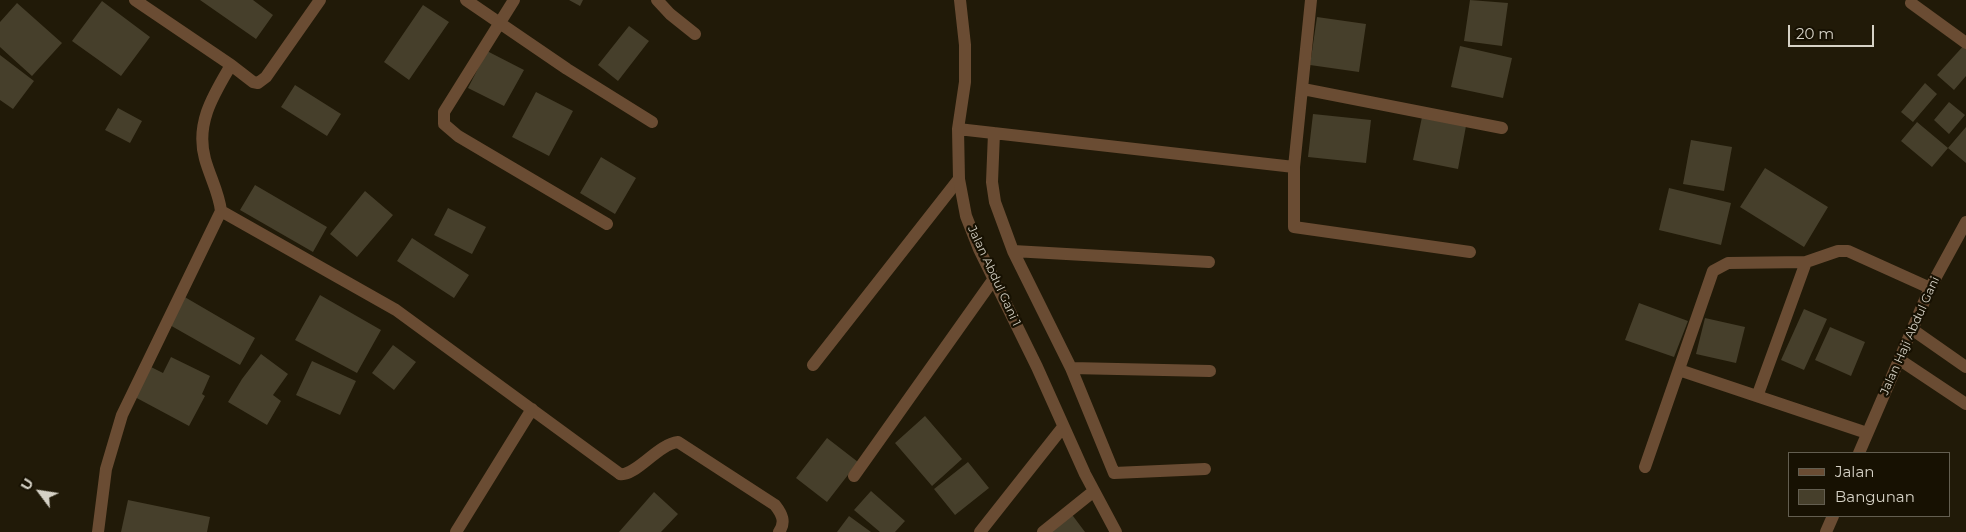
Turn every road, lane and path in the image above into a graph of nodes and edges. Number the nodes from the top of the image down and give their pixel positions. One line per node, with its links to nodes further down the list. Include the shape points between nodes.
1 (135, 0): 9 (street)
2 (320, 0): 13 (street, via 261,81 253,82)
3 (466, 0): 10 (street)
4 (514, 0): 10 (street)
5 (657, 0): 11 (street)
6 (960, 0): 17 (street, Jalan Abdul Gani 1, via 965,82)
7 (1311, 0): 14 (street)
8 (1911, 3): 12 (street)
9 (151, 5): 13 (street)
10 (499, 22): 15 (street); 23 (street, via 444,112 444,124 458,136)
11 (695, 34)
12 (1966, 43)
13 (231, 65): 21 (street, via 211,99 203,123 204,157 220,199)
14 (1303, 89): 16 (street); 19 (street)
15 (652, 122)
16 (1502, 128)
17 (958, 129): 18 (street); 20 (street, Jalan Abdul Gani 1)
18 (994, 133): 19 (street); 24 (street, via 992,182 995,202)
19 (1294, 166): 25 (street, via 1293,225 1296,228)
20 (959, 179): 28 (street, Jalan Abdul Gani 1, via 966,216); 32 (street)
21 (221, 211): 39 (street, via 396,310); 48 (street, via 122,415 106,469)
22 (1966, 222): 29 (street, Jalan Haji Abdul Gani)
23 (607, 224)
24 (1013, 251): 26 (street); 34 (street)
25 (1470, 252)
26 (1209, 262)
27 (1806, 262): 29 (street, via 1838,251 1848,251); 35 (street, via 1728,263 1713,271); 37 (street)
28 (993, 280): 40 (street, Jalan Abdul Gani 1, via 1037,366); 45 (street)
29 (1930, 288): 30 (street, Jalan Haji Abdul Gani)
30 (1913, 330): 31 (street, Jalan Haji Abdul Gani); 33 (street)
31 (1900, 360): 38 (street); 41 (street, Jalan Haji Abdul Gani)
32 (813, 365)
33 (1966, 367)
34 (1071, 368): 36 (street); 44 (street, via 1114,473)
35 (1679, 370): 37 (street); 43 (street)
36 (1210, 371)
37 (1758, 394): 41 (street)
38 (1966, 404)
39 (532, 410): 49 (street); 50 (street, via 620,474 629,473 665,445 678,442 775,505 783,522)
40 (1063, 427): 46 (street, Jalan Abdul Gani 1); 51 (street)
41 (1867, 433): 42 (street, Jalan Haji Abdul Gani)
42 (1859, 452)
43 (1645, 467)
44 (1205, 469)
45 (854, 476)
46 (1094, 491): 52 (street); 53 (street, Jalan Abdul Gani 1)
47 (1833, 517): 54 (street)
48 (98, 532)
49 (456, 532)
50 (780, 532)
51 (980, 532)
52 (1043, 532)
53 (1116, 532)
54 (1826, 532)

